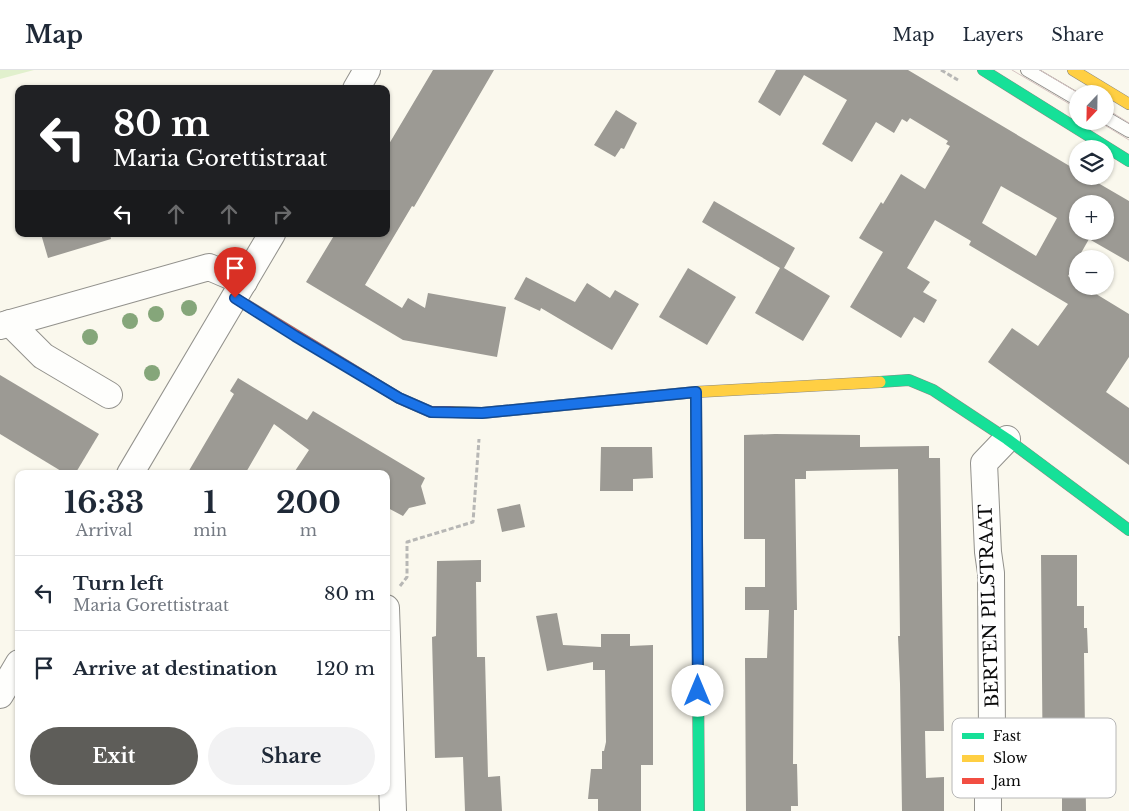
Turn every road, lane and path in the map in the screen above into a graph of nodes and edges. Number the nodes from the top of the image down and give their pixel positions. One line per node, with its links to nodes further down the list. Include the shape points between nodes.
1 (367, 70): 5 (street)
2 (983, 70): 10 (street)
3 (1027, 70): 6 (lane)
4 (1073, 70): 7 (street)
5 (358, 85)
6 (1069, 95)
7 (1129, 104)
8 (1114, 122): 9 (lane)
9 (1129, 131)
10 (1129, 161)
11 (270, 237): 12 (street)
12 (240, 290): 13 (street, via 209,267); 16 (street, via 295,336 399,398 431,412); 18 (street)
13 (5, 325): 15 (street, via 43,356)
14 (696, 392): 16 (street); 17 (street, via 909,380 933,390); 26 (street)
15 (109, 395)
16 (482, 413): 20 (path, via 473,522 407,542 407,577)
17 (1007, 440): 19 (street); 23 (street, BERTEN PILSTRAAT, via 984,463 991,573)
18 (132, 470)
19 (1129, 530)
20 (391, 599): 25 (street)
21 (15, 670): 22 (street)
22 (0, 695)
23 (992, 718)
24 (988, 798): 27 (street, BERTEN PILSTRAAT)
25 (393, 811)
26 (699, 811)
27 (988, 811)

